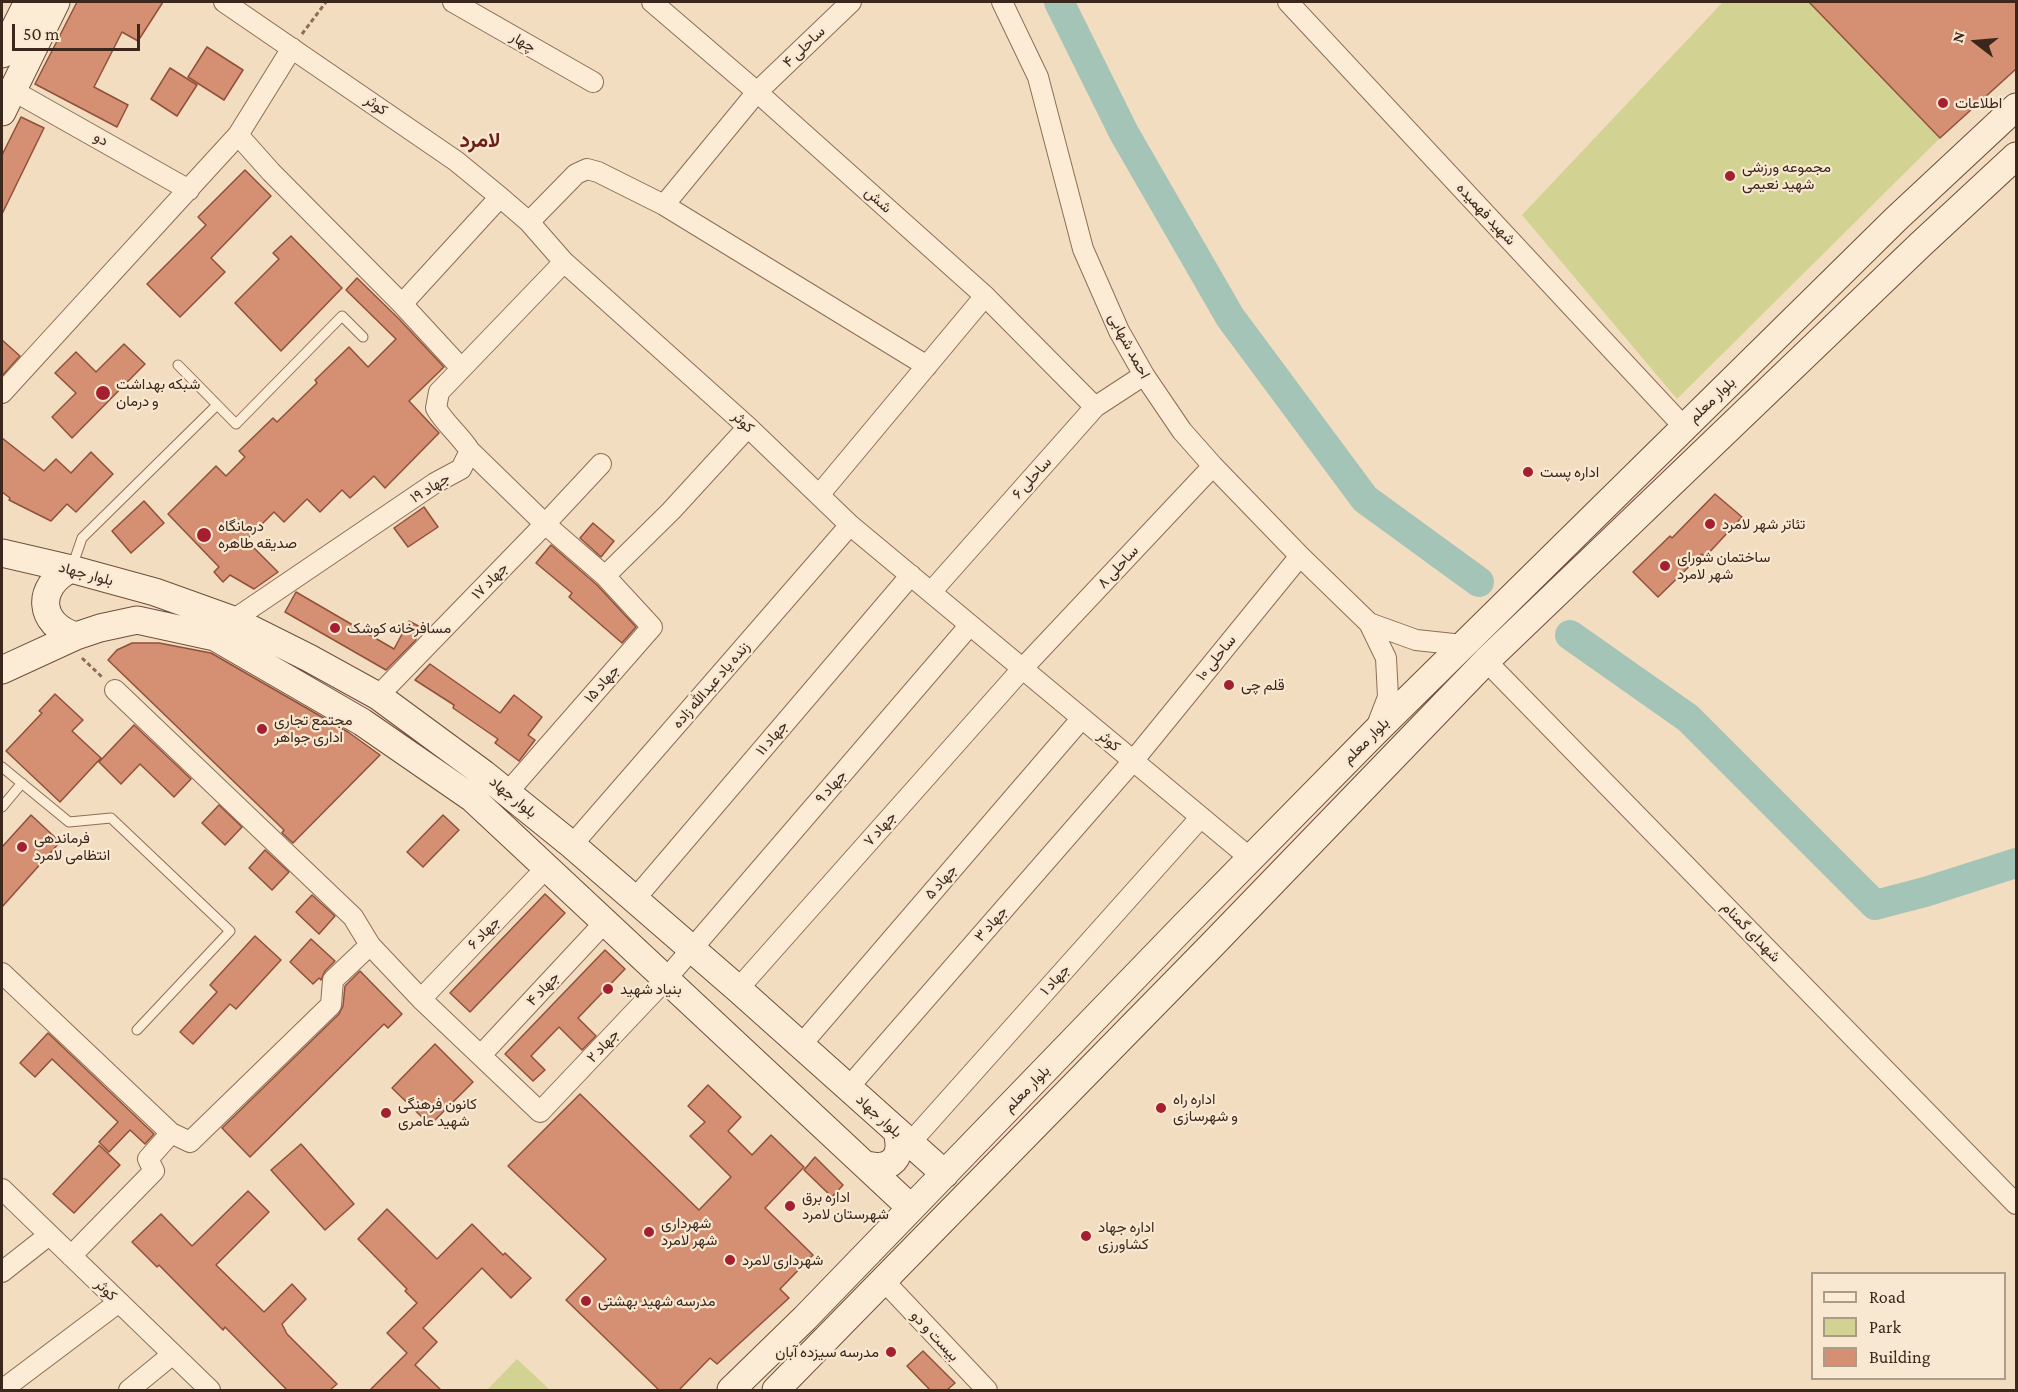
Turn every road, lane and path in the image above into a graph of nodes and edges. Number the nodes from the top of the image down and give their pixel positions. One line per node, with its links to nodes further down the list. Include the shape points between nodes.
1 (28, 2): 11 (street)
2 (56, 2): 14 (street)
3 (224, 2): 10 (street, کوثر)
4 (326, 2): 10 (path)
5 (453, 2): 12 (street, چهار)
6 (652, 2): 13 (street, شش)
7 (851, 2): 13 (street, ساحلی ۴)
8 (1002, 2): 31 (street, احمد شهابی, via 1038,77 1083,249 1119,331)
9 (1288, 2): 36 (street, شهید فهمیده)
10 (292, 48): 16 (street); 19 (street, کوثر, via 456,161)
11 (2, 54)
12 (592, 82)
13 (757, 92): 20 (street, ساحلی ۴); 25 (street, شش)
14 (7, 101): 18 (street, دو)
15 (2016, 107): 21 (street, بلوار معلم)
16 (238, 135): 18 (street); 26 (street)
17 (2013, 165): 23 (street, بلوار معلم)
18 (189, 190): 32 (street)
19 (500, 197): 22 (street, کوثر); 26 (street)
20 (664, 205): 22 (street, via 587,169 576,174); 29 (street)
21 (1896, 219): 23 (street); 36 (street, بلوار معلم)
22 (529, 222): 24 (street, کوثر)
23 (1920, 245): 54 (street, بلوار معلم)
24 (564, 262): 30 (street); 35 (street, کوثر)
25 (985, 296): 29 (street); 34 (street, شش)
26 (402, 304): 30 (street)
27 (363, 337): 33 (lane, via 342,316 236,423)
28 (178, 365): 33 (lane)
29 (927, 366): 40 (street)
30 (461, 368): 37 (street, via 439,392 435,408)
31 (1144, 375): 34 (street, ساحلی ۶); 39 (street, احمد شهابی, via 1182,431)
32 (2, 393)
33 (217, 405): 45 (lane, via 82,538)
34 (1095, 407): 48 (street, ساحلی ۶)
35 (748, 427): 40 (street, کوثر); 46 (street, via 671,512)
36 (1684, 427): 53 (street, بلوار معلم)
37 (470, 451): 41 (street); 49 (street, جهاد ۱۹, via 461,469)
38 (601, 465): 41 (street, جهاد ۱۷)
39 (1213, 466): 44 (street, احمد شهابی); 55 (street, ساحلی ۸)
40 (819, 495): 42 (street, کوثر)
41 (545, 524): 46 (street); 58 (street, جهاد ۱۷)
42 (850, 525): 47 (street, کوثر); 67 (street, زنده یاد عبدالله زاده)
43 (2, 553): 45 (street, بلوار جهاد)
44 (1300, 556): 50 (street, احمد شهابی); 61 (street, ساحلی ۱۰)
45 (71, 569): 49 (street, بلوار جهاد, via 155,592); 52 (street, via 50,585 46,598 46,612 53,624)
46 (605, 576): 64 (street, جهاد ۱۵, via 652,627)
47 (911, 576): 48 (street, کوثر); 70 (street, جهاد ۱۱)
48 (931, 592): 51 (street, کوثر)
49 (233, 620): 58 (street, بلوار جهاد)
50 (1369, 623): 53 (street, احمد شهابی, via 1416,640); 60 (street, احمد شهابی, via 1386,658 1388,697)
51 (970, 625): 55 (street, کوثر); 73 (street, جهاد ۹)
52 (70, 638): 56 (street, بلوار جهاد); 57 (path); 69 (street, بلوار جهاد, via 137,620 215,637 362,722 472,798)
53 (1463, 645): 60 (street, بلوار معلم)
54 (1486, 661): 79 (street, بلوار معلم); 89 (street, شهدای گمنام)
55 (1022, 669): 59 (street, کوثر); 77 (street, جهاد ۷)
56 (2, 670)
57 (115, 690): 72 (street, via 353,917)
58 (378, 696): 64 (street, بلوار جهاد)
59 (1082, 718): 61 (street, کوثر); 81 (street, جهاد ۵)
60 (1374, 733): 68 (street, بلوار معلم)
61 (1133, 761): 66 (street, کوثر); 83 (street, جهاد ۳)
62 (2, 766): 63 (lane)
63 (22, 783): 65 (lane); 80 (lane, via 69,822 111,818 230,931)
64 (507, 793): 67 (street, بلوار جهاد)
65 (2, 807)
66 (1201, 817): 68 (street, کوثر); 85 (street, جهاد ۱)
67 (572, 845): 70 (street, بلوار جهاد)
68 (1250, 858): 76 (street, بلوار معلم)
69 (547, 867): 71 (street, بلوار جهاد); 78 (street, جهاد ۶)
70 (634, 900): 73 (street, بلوار جهاد)
71 (605, 922): 75 (street, بلوار جهاد); 82 (street, جهاد ۴)
72 (370, 945): 78 (street); 84 (street, via 333,980 331,1005 190,1142)
73 (691, 949): 75 (street, جهاد ۹); 77 (street, بلوار جهاد)
74 (2, 973): 84 (street)
75 (666, 979): 82 (street, جهاد ۲, via 540,1112); 86 (street, بلوار جهاد)
76 (1126, 986): 79 (street); 87 (street, بلوار معلم)
77 (738, 989): 81 (street, بلوار جهاد)
78 (421, 999): 82 (street)
79 (1150, 1008): 94 (street, بلوار معلم)
80 (137, 1030)
81 (801, 1045): 83 (street, بلوار جهاد)
82 (481, 1055)
83 (849, 1088): 85 (street, بلوار جهاد)
84 (171, 1133): 92 (street, via 148,1159 154,1171)
85 (904, 1138): 86 (street, via 890,1164 878,1168); 87 (street, بلوار جهاد)
86 (866, 1165): 90 (street, بلوار جهاد)
87 (945, 1174): 90 (street, بلوار معلم)
88 (2, 1189): 91 (street, کوثر)
89 (2016, 1204)
90 (911, 1208): 100 (street, بلوار معلم)
91 (49, 1235): 92 (street, کوثر); 93 (street)
92 (71, 1256): 95 (street, کوثر)
93 (2, 1272)
94 (884, 1281): 101 (street, بلوار معلم); 102 (street, بیست و دو)
95 (119, 1302): 96 (street, کوثر); 97 (street)
96 (173, 1354): 98 (street); 99 (street, کوثر)
97 (2, 1390)
98 (129, 1390)
99 (210, 1390)
100 (731, 1390)
101 (776, 1390)
102 (987, 1390)

